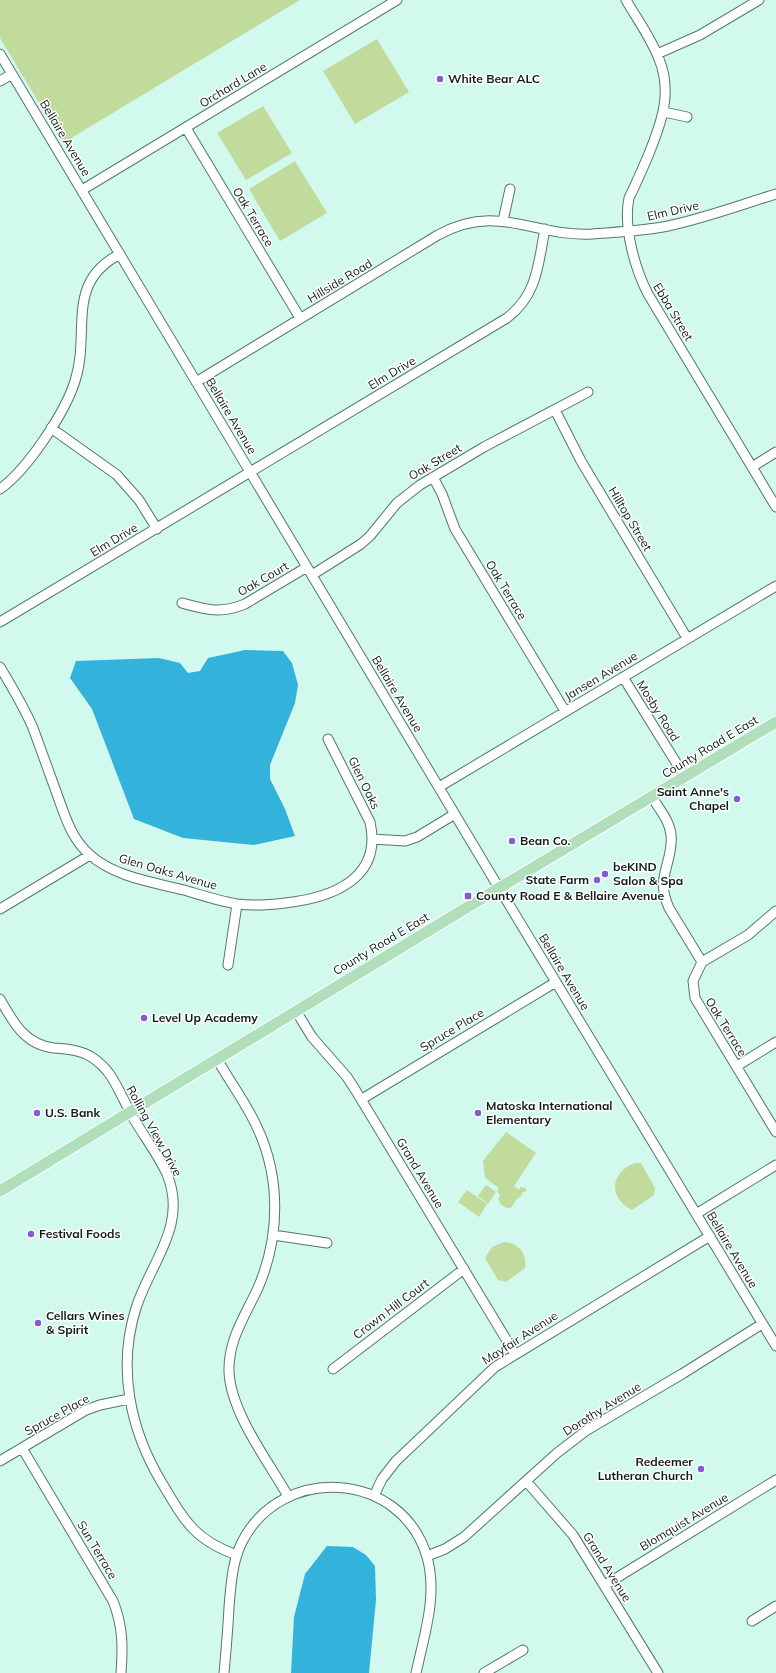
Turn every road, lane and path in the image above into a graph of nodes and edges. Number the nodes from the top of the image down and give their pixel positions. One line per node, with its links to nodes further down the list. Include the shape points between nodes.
1 (397, 0): 10 (street, Orchard Lane)
2 (626, 0): 5 (street, Ebba Street)
3 (759, 0): 5 (street, via 700,35)
4 (0, 54): 6 (street, Bellaire Avenue)
5 (657, 54): 8 (street, Ebba Street, via 666,87)
6 (12, 74): 7 (street); 12 (street, Bellaire Avenue)
7 (0, 81)
8 (664, 112): 9 (street); 16 (street, Ebba Street, via 629,198)
9 (687, 118)
10 (186, 128): 12 (street, Orchard Lane); 18 (street, Oak Terrace)
11 (510, 189): 14 (street)
12 (82, 190): 17 (street, Bellaire Avenue)
13 (776, 194): 16 (street, Elm Drive, via 662,227)
14 (503, 220): 15 (street, Hillside Road); 18 (street, Hillside Road, via 476,221 450,229)
15 (545, 229): 16 (street, Elm Drive, via 579,234); 25 (street, Elm Drive, via 533,286 516,311)
16 (629, 230): 24 (street, Ebba Street, via 642,281)
17 (120, 254): 19 (street, Bellaire Avenue); 22 (street, via 103,265 85,293 80,364 69,396)
18 (300, 318): 19 (street, Hillside Road)
19 (196, 382): 25 (street, Bellaire Avenue)
20 (588, 392): 21 (street, Oak Street)
21 (555, 410): 26 (street, Oak Street); 34 (street, Hilltop Street, via 581,461)
22 (51, 428): 27 (street, via 18,474); 29 (street, via 117,475 139,500)
23 (776, 452): 24 (street)
24 (752, 467): 28 (street, Ebba Street)
25 (251, 472): 29 (street, Elm Drive); 30 (street, Bellaire Avenue)
26 (433, 477): 30 (street, Oak Street, via 409,492 361,544); 37 (street, Oak Terrace, via 455,529)
27 (0, 489)
28 (776, 507)
29 (157, 529): 33 (street, Elm Drive)
30 (309, 571): 32 (street, Oak Court, via 236,608 208,610); 41 (street, Bellaire Avenue)
31 (776, 586): 34 (street, Jansen Avenue)
32 (182, 603)
33 (0, 622)
34 (687, 638): 36 (street, Jansen Avenue)
35 (0, 667): 45 (street, Glen Oaks Avenue, via 32,728 69,827)
36 (623, 677): 37 (street, Jansen Avenue); 40 (street, Mosby Road)
37 (565, 712): 41 (street, Jansen Avenue)
38 (776, 722): 40 (main road, County Road E East)
39 (328, 740): 44 (street, Glen Oaks, via 370,822)
40 (685, 777): 42 (main road, County Road E East)
41 (439, 787): 43 (street, Bellaire Avenue)
42 (652, 797): 46 (main road, County Road E East); 50 (street, via 666,819 671,834 671,850 664,878 666,899)
43 (455, 814): 44 (street, via 417,837 405,841); 46 (street, Bellaire Avenue)
44 (372, 839): 47 (street, Glen Oaks Avenue, via 363,867 340,889 296,902)
45 (90, 855): 47 (street, Glen Oaks Avenue, via 102,864 130,876); 48 (street)
46 (499, 888): 52 (street, Bellaire Avenue); 54 (main road, County Road E East)
47 (237, 904): 51 (street)
48 (0, 909)
49 (776, 911): 50 (street, via 748,936)
50 (702, 962): 57 (street, Oak Terrace, via 693,981 695,998)
51 (228, 965)
52 (556, 982): 58 (street, Spruce Place); 63 (street, Bellaire Avenue)
53 (0, 1000): 59 (street, Rolling View Drive, via 27,1038 44,1046 82,1052 101,1064 109,1073)
54 (296, 1011): 56 (main road, County Road E East); 58 (street, Grand Avenue, via 312,1037 347,1077)
55 (776, 1042): 57 (street)
56 (217, 1059): 59 (main road, County Road E East); 64 (street, via 248,1110 265,1146 275,1200)
57 (736, 1066): 60 (street, Oak Terrace)
58 (362, 1099): 67 (street, Grand Avenue)
59 (130, 1112): 62 (main road, County Road E East); 72 (street, Rolling View Drive, via 166,1174 173,1197 169,1234 142,1292 131,1326 128,1354)
60 (776, 1132)
61 (776, 1165): 63 (street)
62 (0, 1191)
63 (696, 1214): 65 (street, Bellaire Avenue)
64 (273, 1235): 66 (street); 77 (street, via 264,1272 236,1331 229,1372 239,1412)
65 (710, 1236): 68 (street, Bellaire Avenue); 70 (street, Mayfair Avenue)
66 (327, 1243)
67 (464, 1269): 70 (street, Grand Avenue); 71 (street, Crown Hill Court)
68 (762, 1324): 69 (street, Bellaire Avenue); 76 (street, Dorothy Avenue, via 586,1430)
69 (776, 1346)
70 (515, 1354): 78 (street, Mayfair Avenue, via 481,1379 396,1461 382,1479)
71 (333, 1368)
72 (130, 1399): 73 (street, Spruce Place, via 86,1410); 79 (street, Rolling View Drive, via 133,1418 146,1454 180,1513 195,1532 216,1547)
73 (22, 1448): 74 (street, Spruce Place); 85 (street, Sun Terrace, via 113,1601 122,1627)
74 (0, 1461)
75 (776, 1480): 81 (street, Blomquist Avenue)
76 (526, 1481): 80 (street, Dorothy Avenue, via 455,1544); 81 (street, Grand Avenue, via 573,1535)
77 (288, 1496): 78 (street, via 310,1489 336,1487 350,1488); 79 (street, via 256,1520)
78 (374, 1496): 80 (street, via 407,1521)
79 (236, 1555): 86 (street)
80 (427, 1556): 87 (street, via 431,1596)
81 (605, 1584): 89 (street, Grand Avenue)
82 (776, 1606): 83 (street)
83 (752, 1620)
84 (523, 1650): 88 (street)
85 (121, 1673)
86 (224, 1673)
87 (416, 1673)
88 (484, 1673)
89 (658, 1673)

